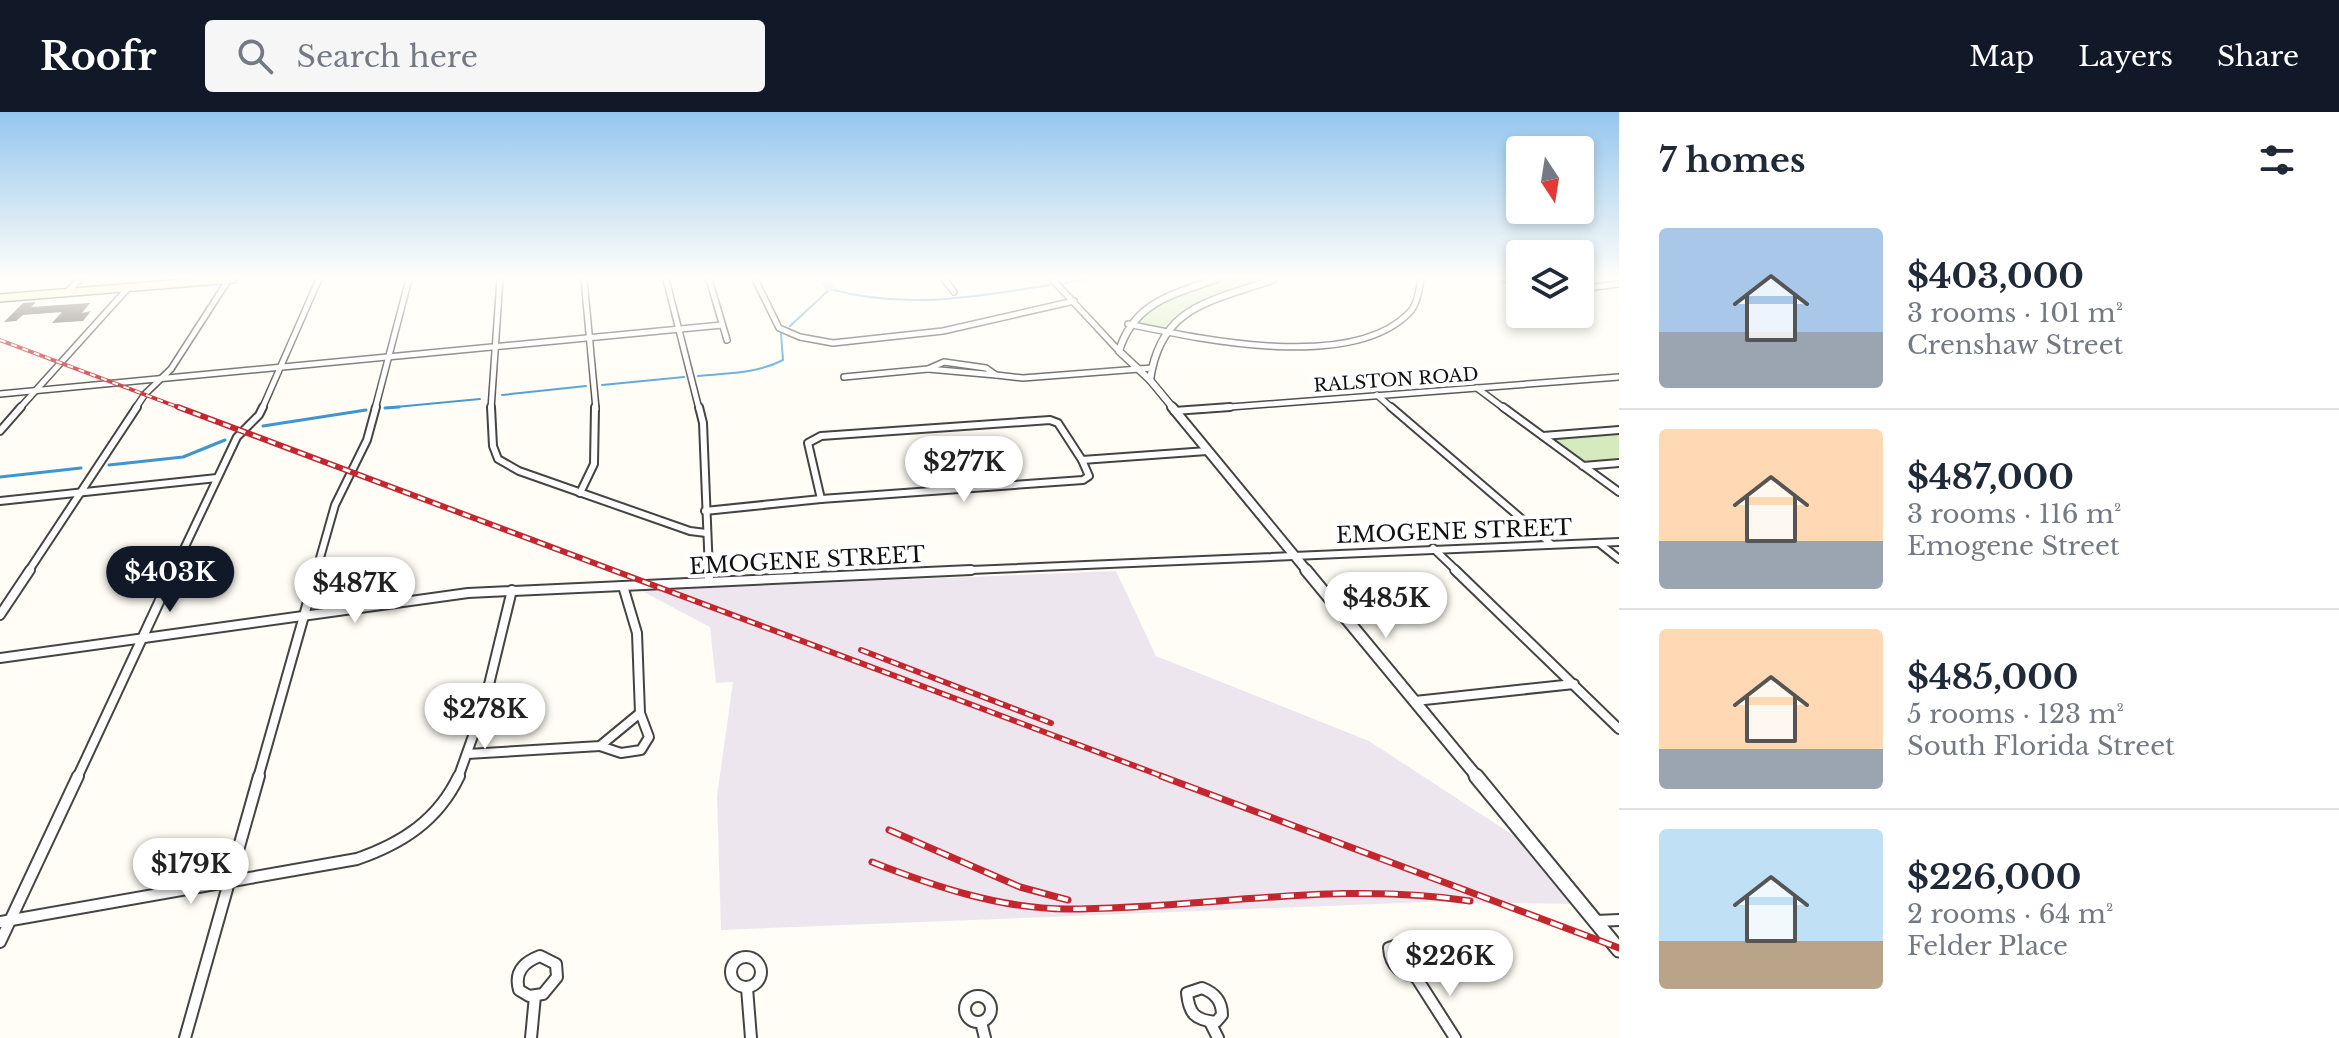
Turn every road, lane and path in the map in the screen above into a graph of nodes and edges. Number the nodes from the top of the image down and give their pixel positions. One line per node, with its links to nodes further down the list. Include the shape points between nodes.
1 (101, 322): 30 (street)
2 (202, 322): 27 (street)
3 (299, 322): 22 (street)
4 (397, 322): 21 (street)
5 (498, 322): 19 (street)
6 (588, 322): 17 (street)
7 (677, 322): 15 (street)
8 (776, 322): 9 (street, via 791,335 822,342 860,342)
9 (981, 322)
10 (1093, 322): 20 (street)
11 (1172, 322): 16 (street)
12 (1399, 322): 16 (street, via 1381,332 1314,345 1261,345)
13 (1128, 324): 16 (street); 20 (street)
14 (722, 325): 15 (street); 18 (street)
15 (679, 329): 17 (street); 47 (street, via 703,423)
16 (1164, 332): 23 (street)
17 (589, 338): 19 (street); 44 (street, via 597,433 593,469)
18 (727, 340)
19 (497, 346): 21 (street); 44 (street, via 490,425 493,452 498,459)
20 (1119, 351): 24 (street)
21 (387, 356): 22 (street); 59 (street, via 367,440 340,492)
22 (279, 367): 27 (street); 41 (street, via 259,415 237,437)
23 (1152, 368): 24 (street); 28 (street)
24 (1136, 370): 25 (street, via 1036,377 928,369); 28 (street)
25 (844, 377)
26 (1619, 377): 29 (street, RALSTON ROAD)
27 (159, 379): 30 (street); 43 (street)
28 (1150, 380): 33 (street)
29 (1477, 388): 32 (street, RALSTON ROAD); 36 (street)
30 (34, 391): 31 (street); 35 (street)
31 (0, 394)
32 (1377, 395): 33 (street, RALSTON ROAD); 51 (street)
33 (1174, 411): 37 (street)
34 (1619, 430): 36 (street)
35 (0, 431)
36 (1543, 436): 40 (street)
37 (1207, 451): 38 (street); 53 (street)
38 (1082, 460): 45 (street, via 1089,471 1083,480); 45 (street, via 1058,423 1050,420 813,438 808,443)
39 (1619, 463): 40 (street)
40 (1583, 466): 42 (street)
41 (217, 478): 43 (street); 60 (street)
42 (1619, 492)
43 (79, 493): 46 (street); 58 (street)
44 (580, 493): 48 (street)
45 (821, 499): 47 (street)
46 (0, 501)
47 (705, 511): 48 (street)
48 (706, 533): 55 (street)
49 (1619, 542): 50 (street, EMOGENE STREET)
50 (1599, 543): 51 (street, EMOGENE STREET); 54 (street)
51 (1551, 544): 52 (street, EMOGENE STREET)
52 (1433, 548): 53 (street, EMOGENE STREET); 62 (street)
53 (1295, 556): 55 (street, EMOGENE STREET); 63 (street)
54 (1619, 559)
55 (709, 582): 56 (street, EMOGENE STREET)
56 (623, 586): 57 (street, EMOGENE STREET); 64 (street, via 638,636)
57 (512, 590): 59 (street, EMOGENE STREET); 67 (street)
58 (0, 615)
59 (305, 616): 60 (street, EMOGENE STREET); 68 (street)
60 (141, 638): 61 (street, EMOGENE STREET); 70 (street)
61 (0, 658)
62 (1574, 684): 63 (street); 65 (street)
63 (1415, 701): 71 (street)
64 (640, 713): 66 (street); 66 (street, via 649,737 641,750 621,753)
65 (1619, 729)
66 (600, 746): 67 (street)
67 (467, 754): 68 (street, via 440,809 404,839 344,863)
68 (231, 882): 70 (street); 79 (street)
69 (1619, 920): 71 (street)
70 (5, 921): 72 (street)
71 (1596, 921): 73 (street)
72 (0, 942)
73 (1619, 950)
74 (1416, 977): 84 (street)
75 (747, 988): 81 (street)
76 (535, 996): 80 (street)
77 (981, 1022): 82 (street)
78 (1211, 1024): 83 (street)
79 (185, 1038)
80 (531, 1038)
81 (751, 1038)
82 (985, 1038)
83 (1218, 1038)
84 (1455, 1038)

